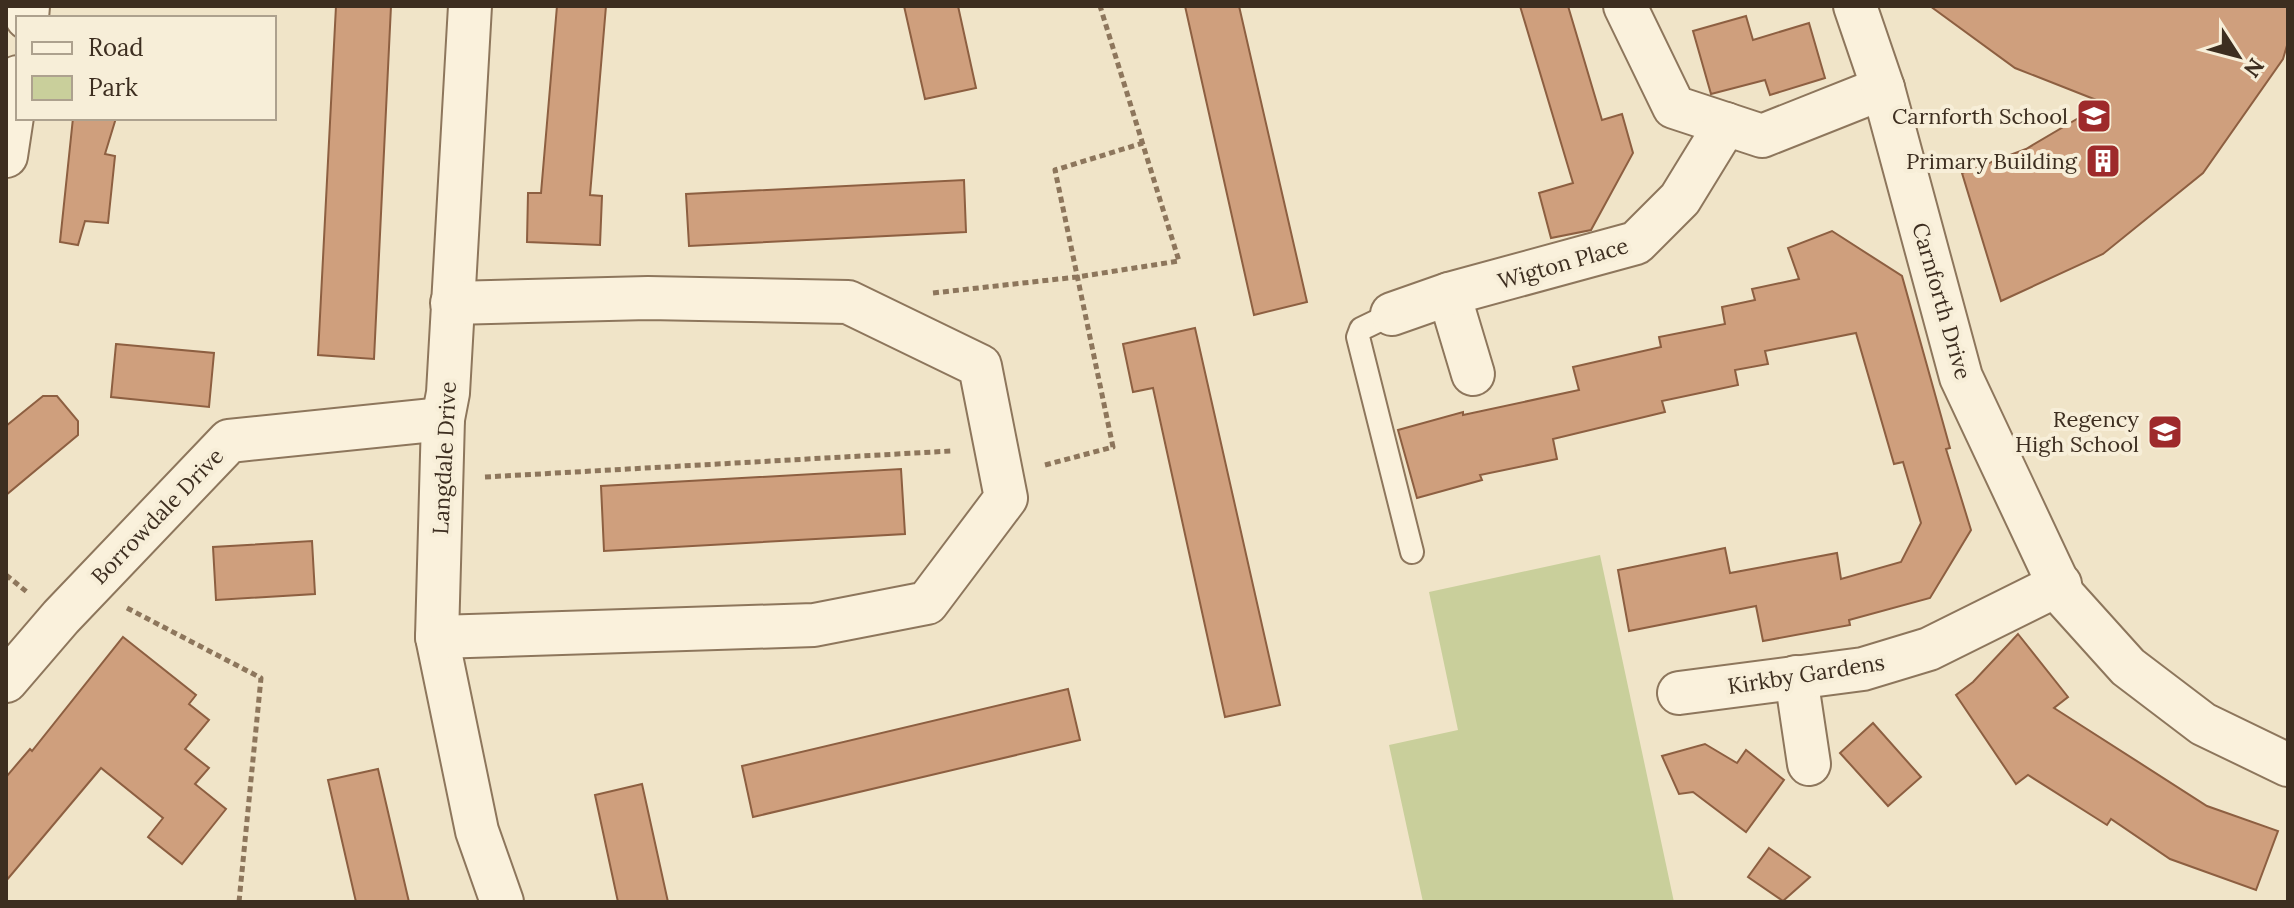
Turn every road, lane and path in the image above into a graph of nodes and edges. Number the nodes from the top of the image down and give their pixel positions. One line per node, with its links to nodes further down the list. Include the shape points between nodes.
1 (470, 6): 13 (street, Langdale Drive)
2 (1100, 6): 8 (path)
3 (1625, 6): 7 (street, via 1674,107)
4 (1855, 6): 5 (street, Carnforth Drive)
5 (1883, 88): 7 (street, via 1762,136); 21 (street, Carnforth Drive, via 1961,377)
6 (16, 90): 9 (street)
7 (1726, 124): 12 (street, Wigton Place, via 1680,199 1636,243)
8 (1143, 143): 10 (path, via 1055,170); 10 (path, via 1179,261)
9 (6, 156)
10 (1077, 277): 11 (path); 17 (path, via 1113,447)
11 (924, 294)
12 (1449, 294): 14 (street, Wigton Place); 15 (street)
13 (452, 303): 16 (street, Langdale Drive); 17 (street, via 648,298 848,302 980,366)
14 (1392, 314): 19 (lane, via 1361,329 1358,337)
15 (1473, 374)
16 (443, 419): 18 (street, Langdale Drive); 22 (street, Borrowdale Drive, via 229,441)
17 (999, 462): 18 (path); 23 (street, via 1006,498 927,603 814,625)
18 (440, 480): 23 (street, Langdale Drive)
19 (1412, 552)
20 (6, 575): 22 (path)
21 (2060, 584): 24 (street, Kirkby Gardens, via 1929,649 1863,669); 28 (street, Carnforth Drive, via 2064,596 2128,667 2203,724)
22 (61, 617): 25 (street, Borrowdale Drive); 29 (path, via 124,606 261,678)
23 (437, 637): 30 (street, Langdale Drive, via 477,831)
24 (1796, 677): 26 (street, Kirkby Gardens); 27 (street)
25 (6, 681)
26 (1679, 693)
27 (1809, 764)
28 (2288, 765)
29 (239, 902)
30 (502, 902)

